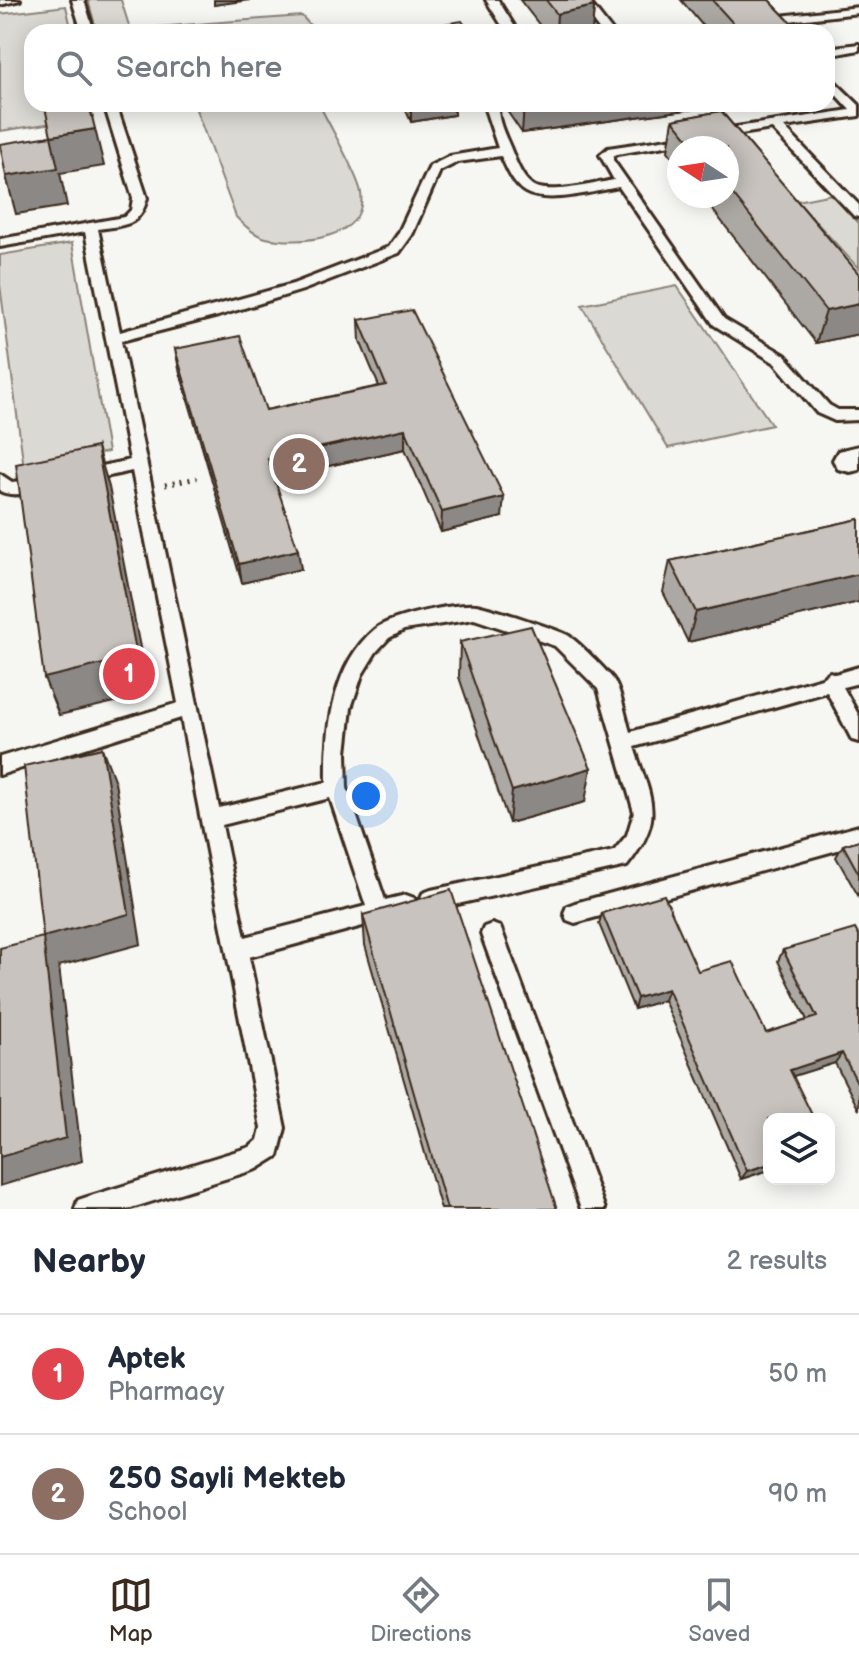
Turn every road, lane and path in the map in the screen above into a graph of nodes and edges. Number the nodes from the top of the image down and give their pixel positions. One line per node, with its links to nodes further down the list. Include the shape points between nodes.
1 (14, 0): 6 (lane)
2 (78, 0): 11 (lane)
3 (492, 0): 12 (lane)
4 (582, 0): 13 (lane)
5 (841, 0): 8 (lane)
6 (0, 2)
7 (761, 10): 9 (lane)
8 (856, 10): 9 (lane)
9 (771, 20): 10 (lane); 14 (lane)
10 (755, 22)
11 (86, 24)
12 (507, 24)
13 (601, 24)
14 (775, 24)
15 (853, 48): 16 (lane)
16 (859, 60)
17 (835, 86): 20 (lane)
18 (113, 112): 25 (lane, via 140,198 128,220)
19 (490, 112): 22 (lane)
20 (859, 112): 21 (lane)
21 (774, 124): 23 (lane, via 735,137 613,151 607,160); 24 (lane)
22 (505, 151): 23 (lane, via 526,187 535,192); 27 (lane, via 455,159 435,169 394,250 284,291)
23 (622, 183): 28 (lane, via 719,322 780,359 823,409 835,416)
24 (859, 213)
25 (91, 227): 26 (lane); 27 (lane)
26 (0, 243)
27 (114, 338): 29 (lane)
28 (859, 415)
29 (139, 464): 30 (lane, via 8,489); 33 (lane)
30 (0, 480)
31 (859, 675): 32 (lane)
32 (830, 680): 34 (lane); 35 (lane)
33 (188, 708): 36 (lane); 38 (lane)
34 (859, 734)
35 (623, 742): 37 (lane, via 606,685 562,641 474,612 400,623 369,647 353,673 341,708); 40 (lane, via 644,812 636,839 620,859)
36 (0, 766)
37 (337, 788): 38 (lane); 40 (lane)
38 (211, 819): 43 (lane)
39 (859, 835): 41 (lane)
40 (378, 910): 43 (lane)
41 (575, 913)
42 (492, 934): 45 (lane)
43 (237, 950): 44 (lane, via 273,1128 269,1147 257,1157)
44 (87, 1209)
45 (593, 1209)

